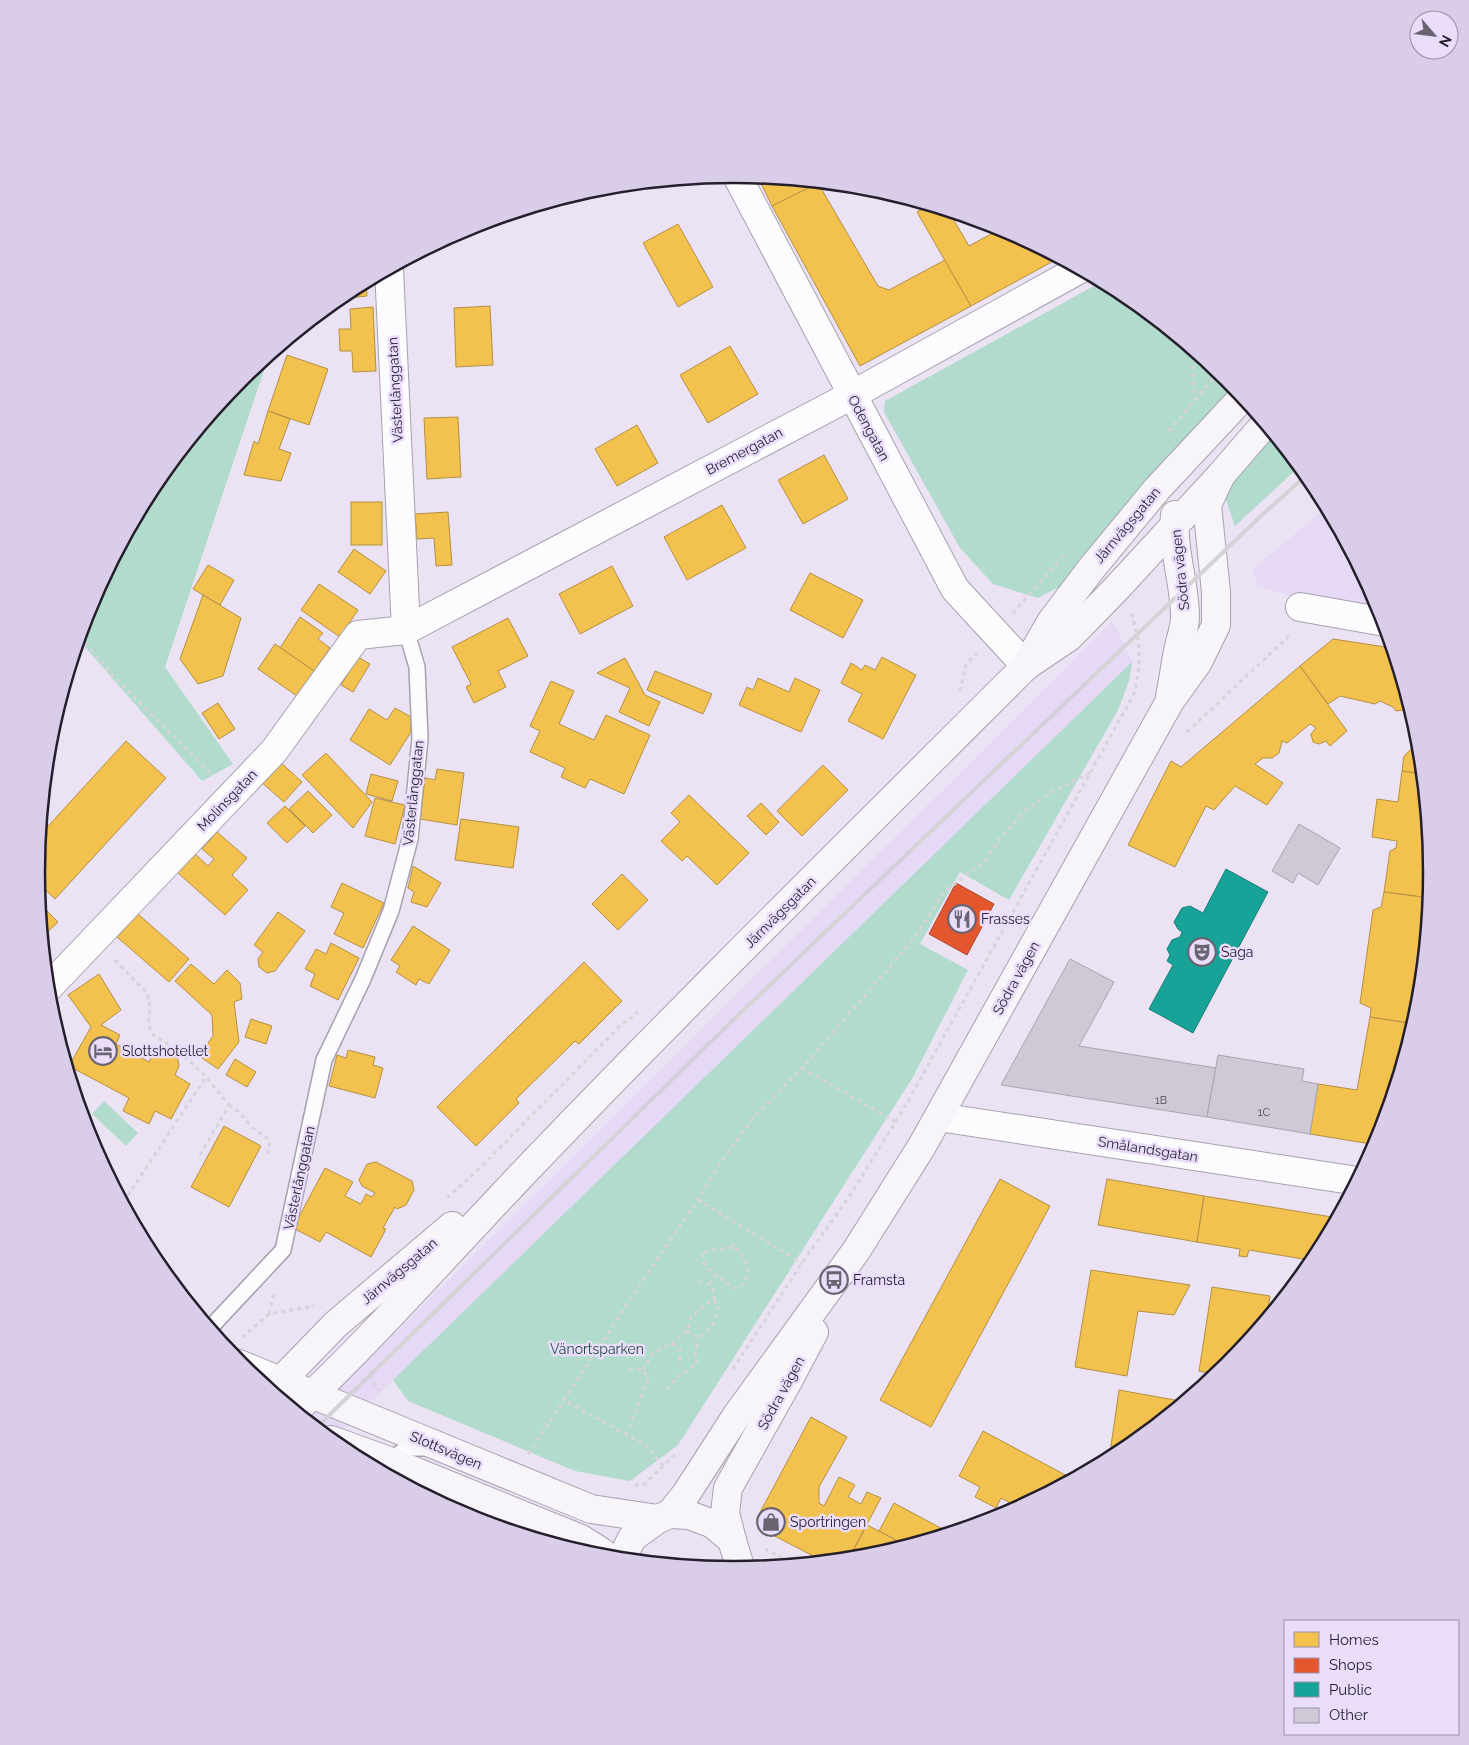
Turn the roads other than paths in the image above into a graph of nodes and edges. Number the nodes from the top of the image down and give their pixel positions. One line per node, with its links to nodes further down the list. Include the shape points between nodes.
1 (741, 183): 4 (street, Odengatan)
2 (1074, 272): 4 (street, Bremergatan)
3 (389, 275): 12 (street, Västerlånggatan)
4 (852, 395): 12 (street, Bremergatan); 13 (street, Odengatan, via 955,589)
5 (1239, 403): 13 (street, Järnvägsgatan, via 1157,489 1091,569 1050,622)
6 (1240, 404): 9 (street, Södra vägen, via 1193,465 1177,499)
7 (1261, 428): 8 (street, Södra vägen)
8 (1222, 475): 9 (street, Järnvägsgatan); 14 (street, Södra vägen, via 1207,505 1216,625 1198,662)
9 (1174, 526): 13 (street, Järnvägsgatan, via 1069,637); 14 (street, Södra vägen, via 1185,620)
10 (1300, 608): 11 (street)
11 (1376, 621)
12 (406, 630): 15 (street, Molinsgatan, via 358,636 274,751); 20 (lane, Västerlånggatan, via 417,667 420,739 410,839 391,911 324,1060 283,1250)
13 (1026, 666): 17 (street, Järnvägsgatan)
14 (1170, 701): 16 (street, Södra vägen)
15 (54, 982)
16 (939, 1117): 18 (street, Smålandsgatan); 19 (street, Södra vägen)
17 (535, 1160): 21 (street, Järnvägsgatan, via 487,1196 336,1324); 22 (street, Järnvägsgatan)
18 (1351, 1180)
19 (856, 1251): 25 (street, Södra vägen, via 737,1415 686,1494); 26 (street, Södra vägen, via 728,1488 725,1513)
20 (214, 1325)
21 (275, 1386): 22 (street, Slottsvägen)
22 (303, 1402): 23 (street, Slottsvägen)
23 (443, 1449): 24 (lane, via 406,1448); 25 (street, Slottsvägen, via 592,1510)
24 (384, 1466): 27 (street, via 580,1539)
25 (664, 1516): 26 (street, Slottsvägen, via 689,1516 713,1524); 28 (street, Södra vägen, via 632,1538)
26 (732, 1540): 29 (street, Södra vägen)
27 (595, 1548)
28 (625, 1553)
29 (739, 1562)

